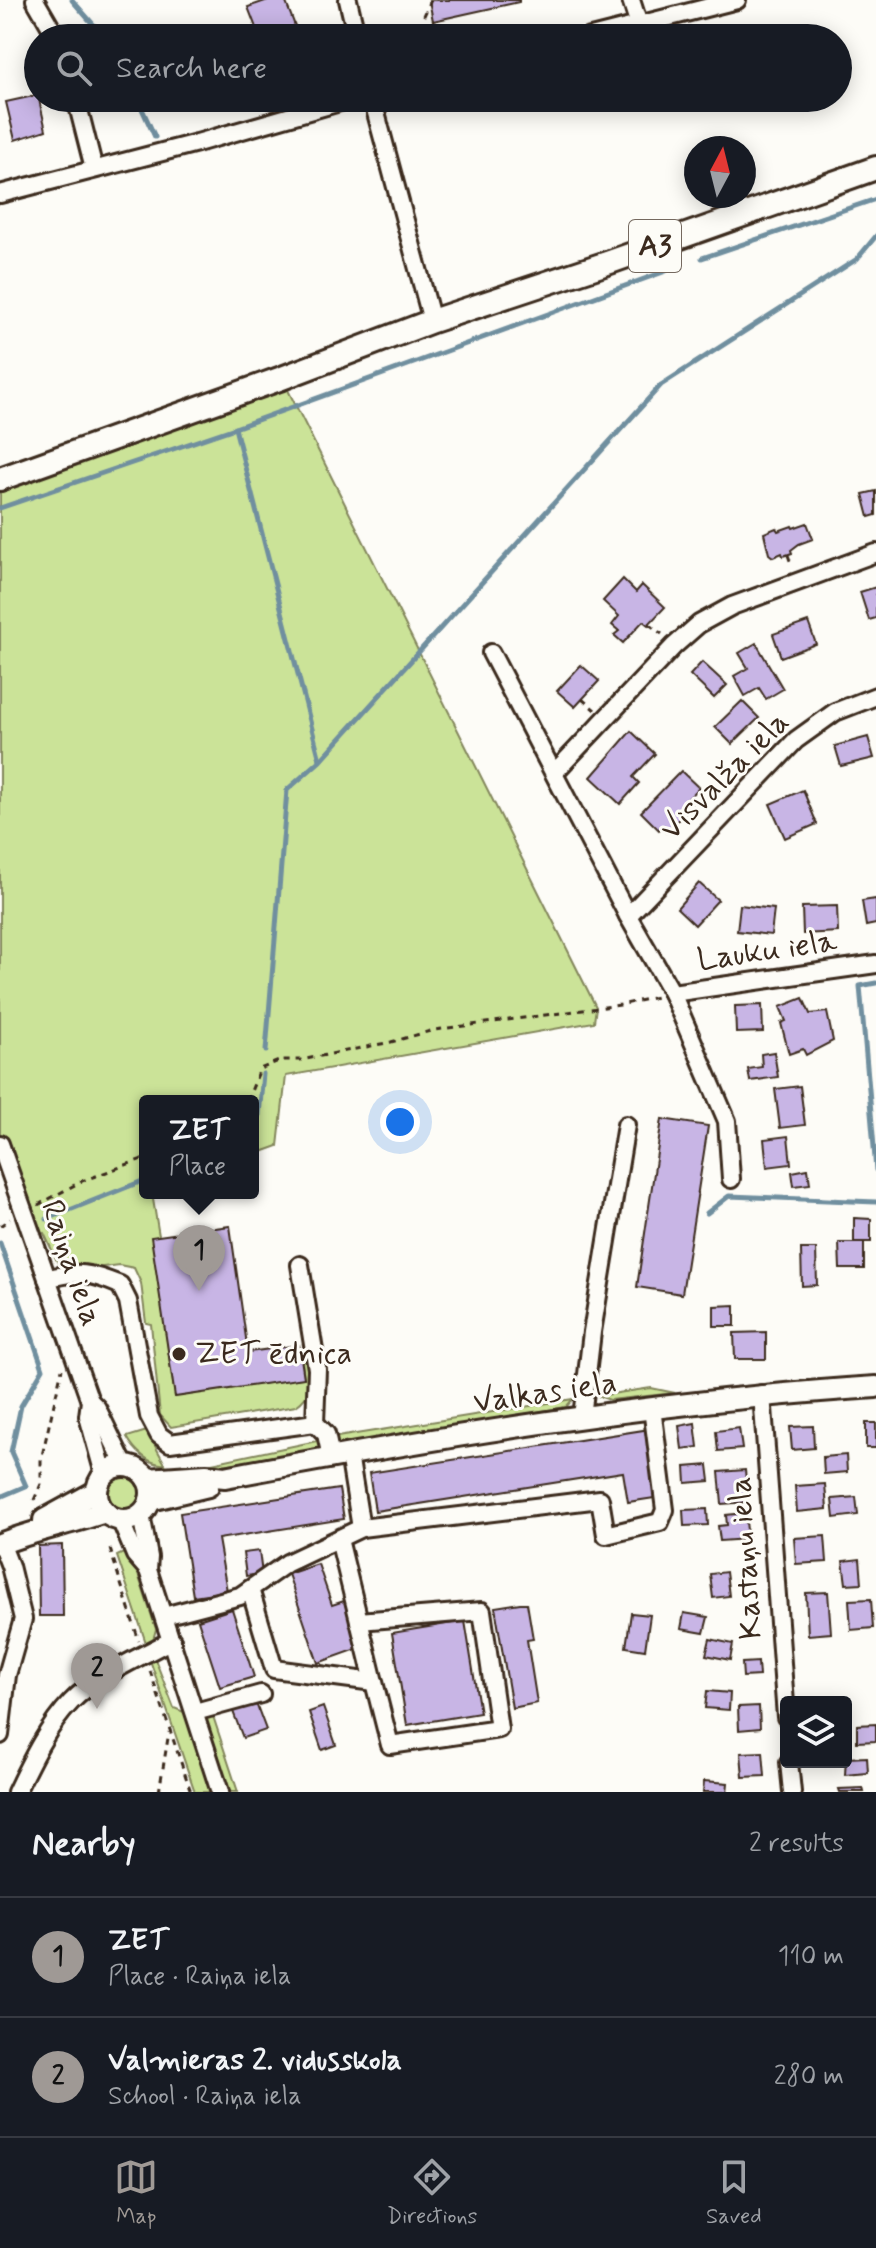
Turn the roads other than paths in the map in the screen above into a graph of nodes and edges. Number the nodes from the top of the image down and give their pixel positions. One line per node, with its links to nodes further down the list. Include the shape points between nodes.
1 (35, 0): 5 (street)
2 (348, 0): 6 (street)
3 (631, 0): 7 (street)
4 (737, 0): 8 (street)
5 (49, 24)
6 (354, 24)
7 (639, 24)
8 (643, 24)
9 (80, 112): 13 (street)
10 (305, 112): 13 (street)
11 (376, 112): 15 (street)
12 (876, 168): 15 (highway, A3)
13 (94, 169): 14 (street)
14 (0, 194)
15 (432, 321): 16 (highway, A3)
16 (0, 479)
17 (876, 553): 20 (street, via 732,606 699,624)
18 (491, 653): 20 (street)
19 (876, 696): 21 (street, Visvalža iela, via 835,712 796,740)
20 (555, 772): 21 (street)
21 (628, 916): 23 (street)
22 (876, 964): 23 (street, Lauku iela)
23 (672, 993): 26 (street, Lauku iela, via 727,1121)
24 (626, 1125): 33 (street)
25 (0, 1144): 28 (street, Raiņa iela)
26 (731, 1179)
27 (300, 1265): 34 (street, via 317,1369)
28 (47, 1279): 31 (street, Raiņa iela); 34 (street, via 92,1273 120,1285 128,1301 149,1416 170,1443)
29 (876, 1387): 30 (main road, Valkas iela)
30 (762, 1394): 32 (main road, Valkas iela); 51 (street, Kastaņu iela)
31 (90, 1401): 36 (street, Raiņa iela); 37 (street, Raiņa iela, via 88,1416)
32 (652, 1408): 33 (main road, Valkas iela); 40 (street, via 665,1510 660,1522 606,1535 600,1499)
33 (582, 1417): 35 (main road, Valkas iela)
34 (315, 1423): 35 (street)
35 (340, 1455): 38 (main road, Valkas iela); 40 (street)
36 (125, 1466): 37 (main road, via 111,1469); 38 (main road, via 134,1468)
37 (101, 1482): 39 (main road, via 100,1506); 41 (main road)
38 (146, 1498): 39 (main road, via 128,1520); 44 (street)
39 (112, 1516): 41 (main road); 44 (street)
40 (361, 1528): 42 (street)
41 (32, 1531): 43 (main road)
42 (339, 1539): 45 (street, via 287,1563); 47 (street)
43 (0, 1544): 53 (street, via 23,1619 7,1675)
44 (148, 1570): 46 (street)
45 (250, 1589): 46 (street); 49 (street, via 274,1669)
46 (164, 1616): 48 (street)
47 (359, 1621): 49 (street); 49 (street, via 482,1611 499,1729 390,1745)
48 (172, 1640): 52 (street); 55 (street, via 72,1701 42,1741)
49 (374, 1682)
50 (261, 1694): 52 (street)
51 (784, 1696)
52 (195, 1712): 56 (street)
53 (0, 1735)
54 (790, 1768): 57 (street)
55 (16, 1792)
56 (220, 1792)
57 (792, 1792)

